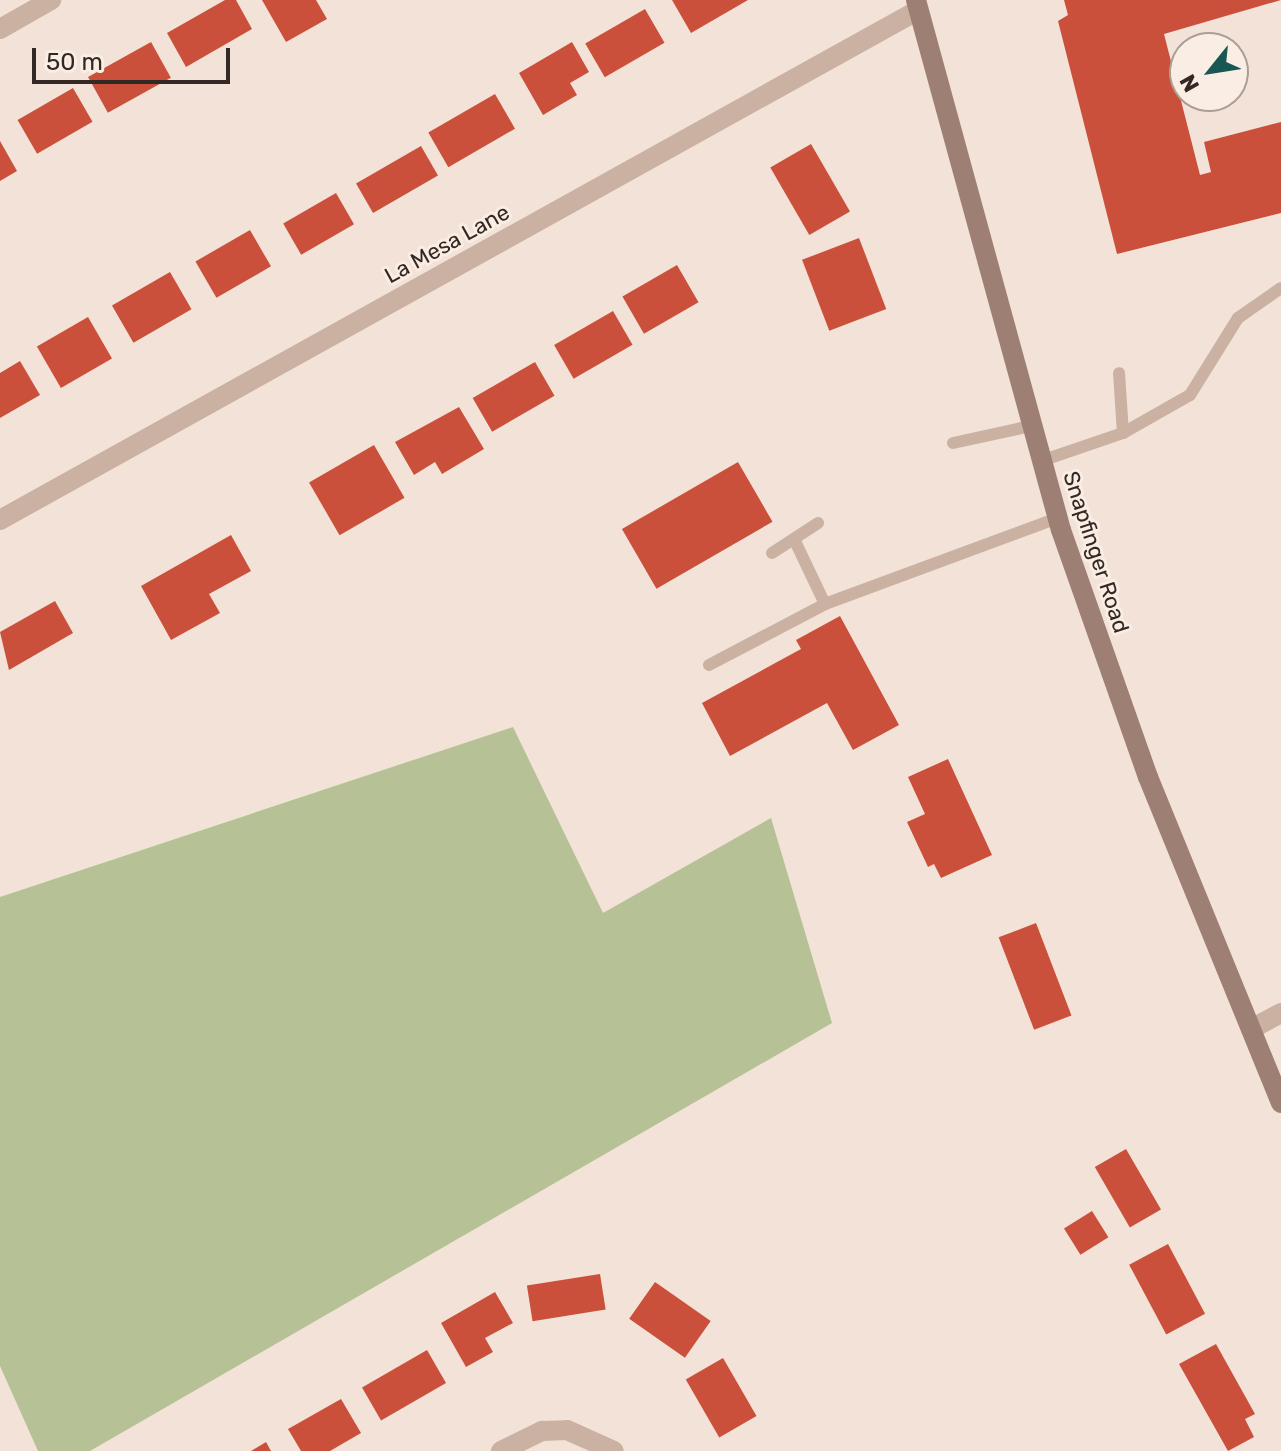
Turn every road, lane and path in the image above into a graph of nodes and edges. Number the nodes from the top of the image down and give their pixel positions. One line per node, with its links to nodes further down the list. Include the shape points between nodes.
1 (51, 0): 3 (street)
2 (917, 5): 6 (street, Snapfinger Road); 11 (street, La Mesa Lane)
3 (0, 29)
4 (1281, 288): 7 (lane, via 1238,318 1190,395)
5 (1119, 373): 7 (lane)
6 (1031, 426): 8 (lane); 9 (street, Snapfinger Road)
7 (1123, 433): 9 (lane)
8 (953, 443)
9 (1041, 461): 10 (street, Snapfinger Road)
10 (1057, 518): 15 (lane); 18 (street, Snapfinger Road, via 1148,777)
11 (0, 520)
12 (818, 523): 13 (lane)
13 (794, 539): 14 (lane); 15 (lane)
14 (772, 553)
15 (825, 604): 16 (lane)
16 (709, 665)
17 (1281, 1013): 18 (street)
18 (1251, 1029): 19 (street, Snapfinger Road)
19 (1281, 1103)
20 (501, 1451): 21 (street, via 542,1431 567,1430)
21 (614, 1451)

